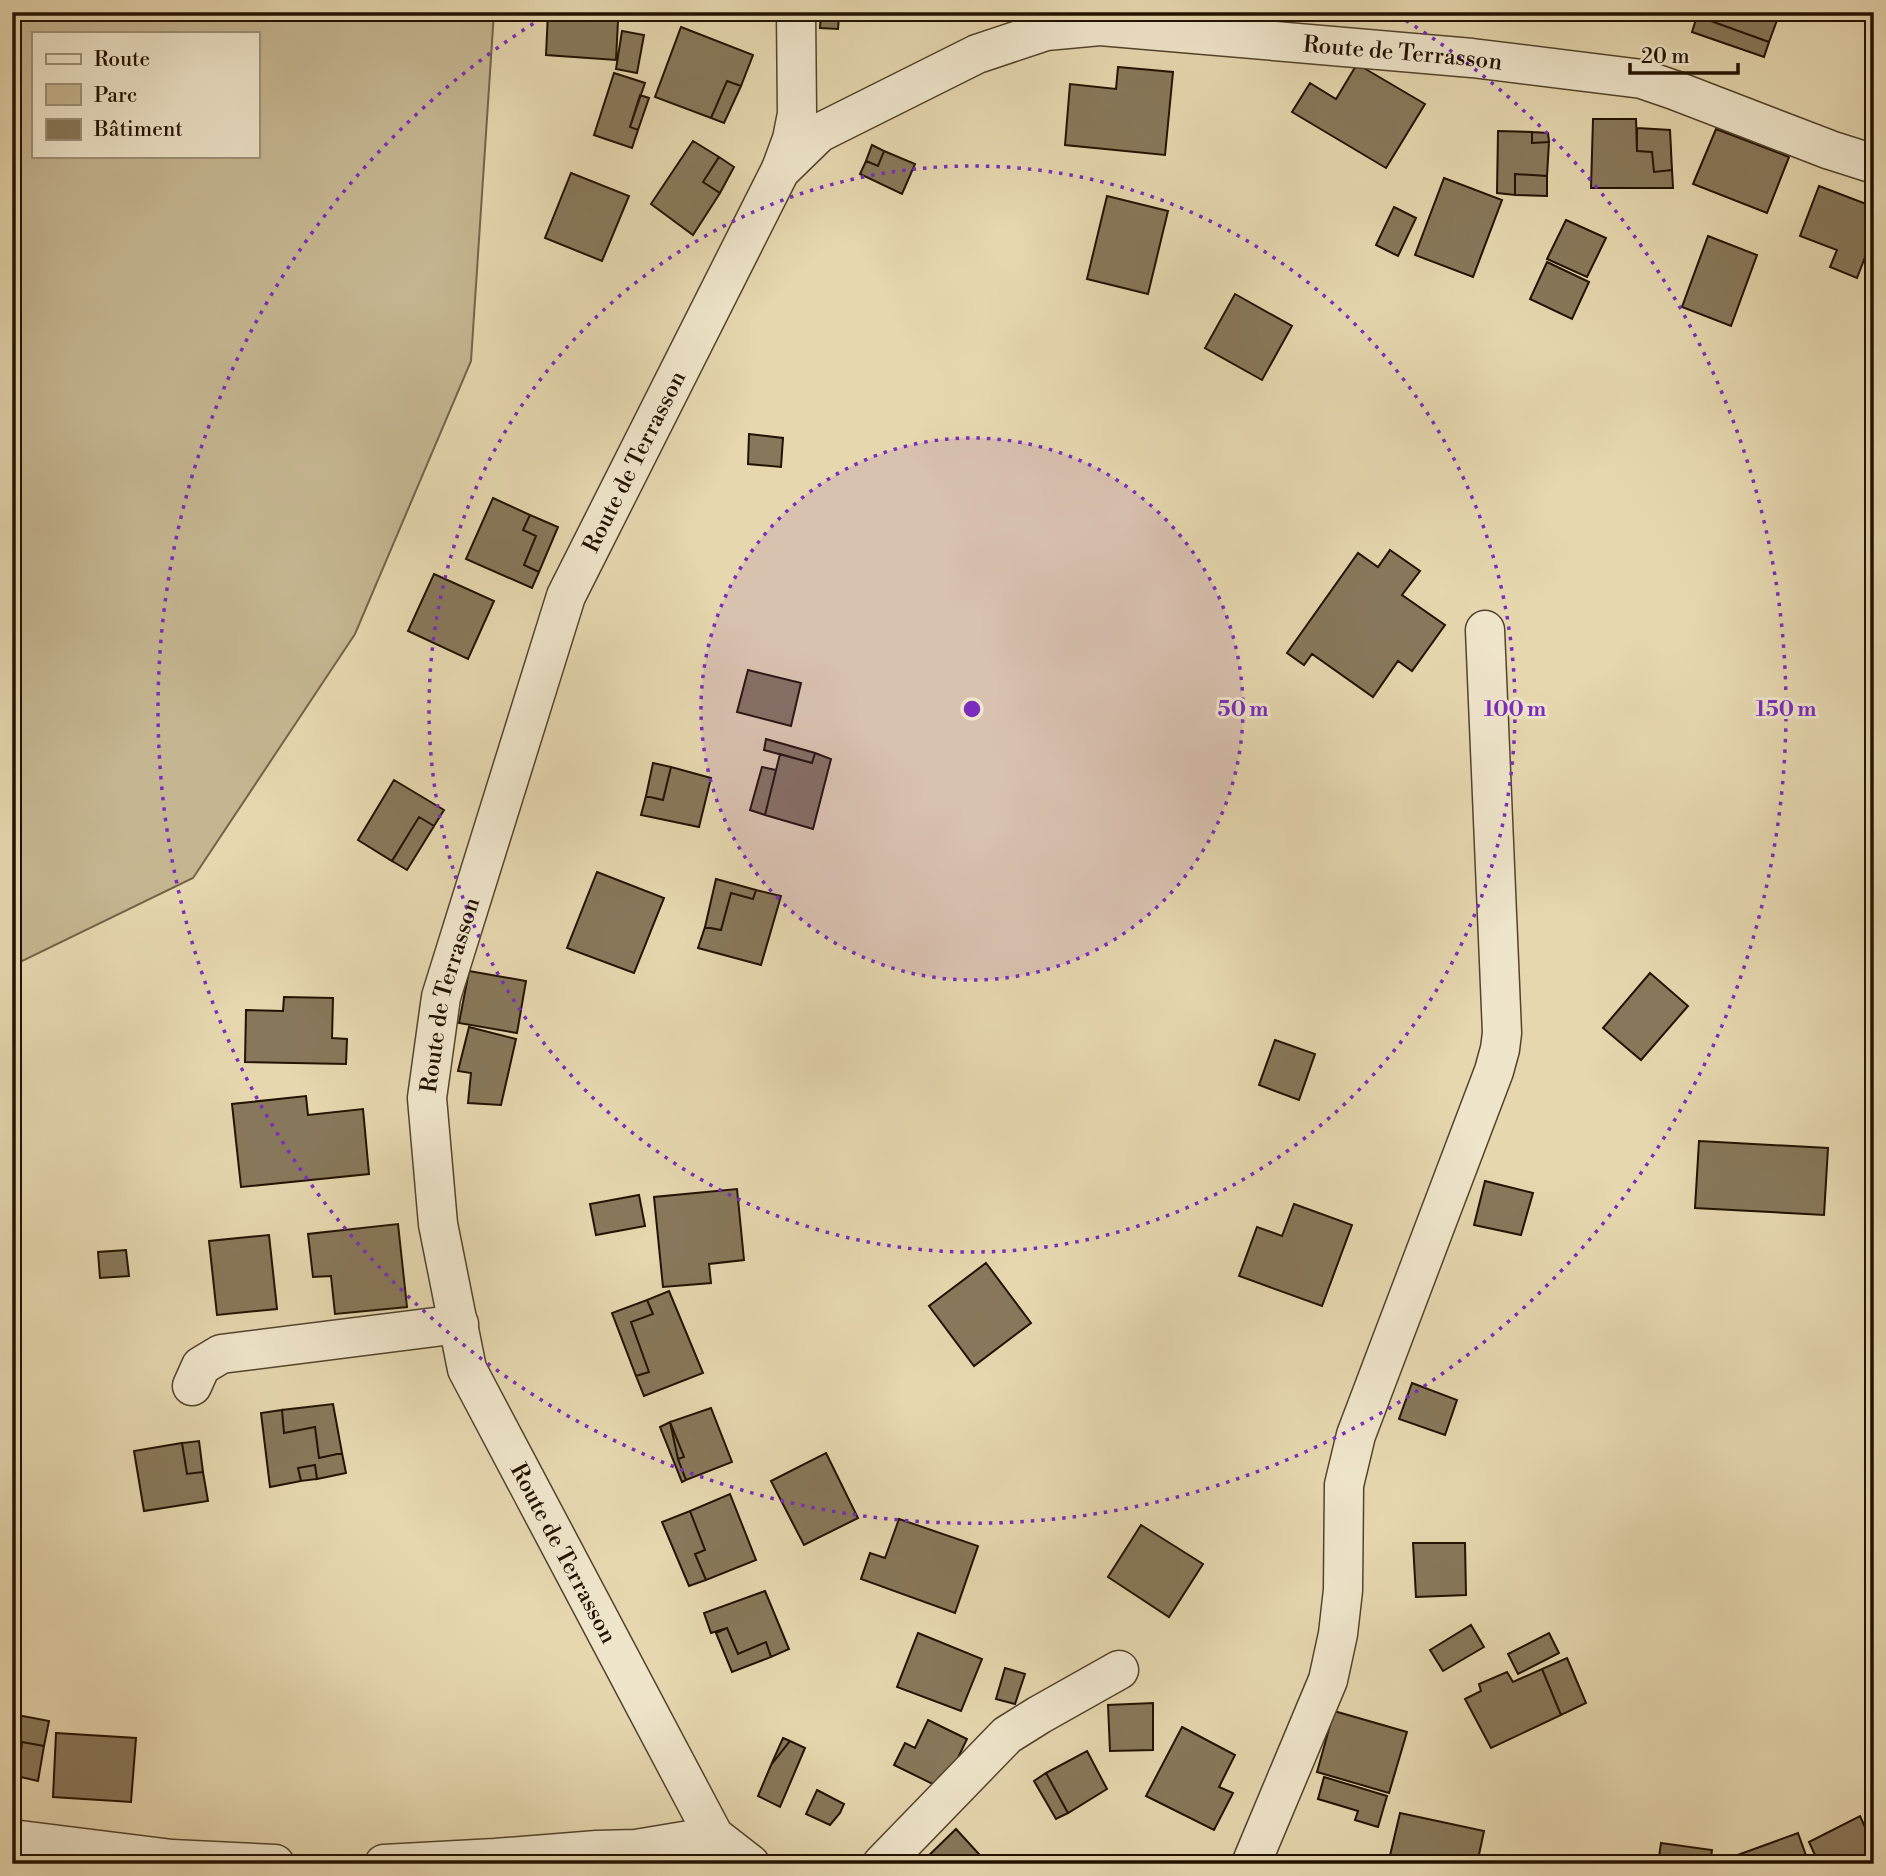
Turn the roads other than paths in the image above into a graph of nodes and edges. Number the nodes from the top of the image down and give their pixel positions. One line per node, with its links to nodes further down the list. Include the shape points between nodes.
1 (796, 12): 3 (street, via 797,114)
2 (1874, 164): 3 (street, Route de Terrasson, via 1642,79 1472,58 1100,26 1046,32 977,54 819,133)
3 (780, 171): 5 (street, Route de Terrasson, via 566,596 441,997 428,1098 438,1224)
4 (1485, 630): 15 (street, via 1500,1049 1356,1435 1344,1485 1343,1590 1328,1680)
5 (459, 1324): 6 (street, via 221,1354 201,1366); 8 (street, Route de Terrasson, via 467,1369)
6 (192, 1386)
7 (1119, 1670): 14 (street, via 1007,1735)
8 (714, 1836): 10 (street); 13 (street)
9 (12, 1839): 11 (street, via 172,1859)
10 (635, 1856): 12 (street, via 597,1850)
11 (275, 1864)
12 (384, 1864)
13 (750, 1864)
14 (882, 1864)
15 (1251, 1864)

